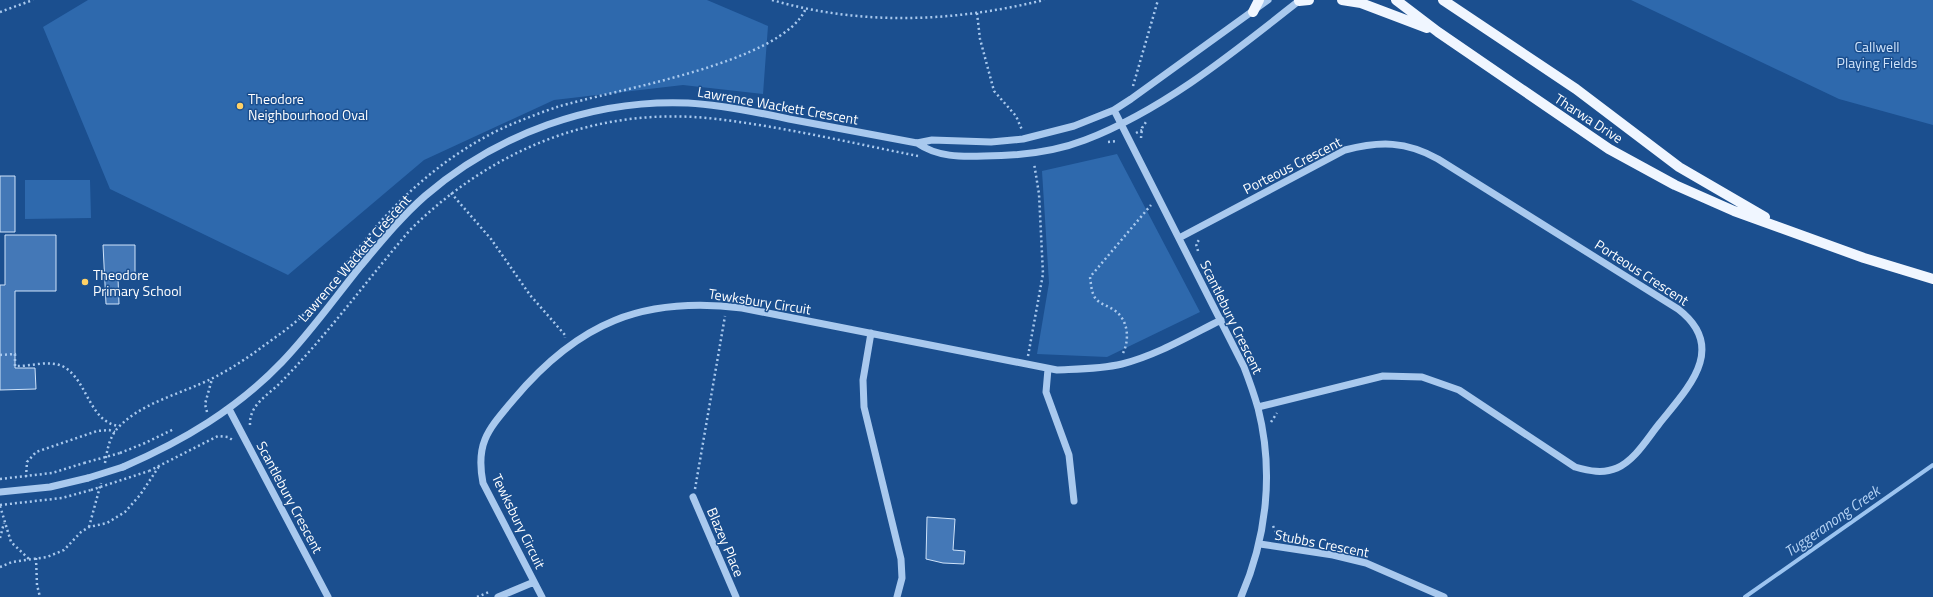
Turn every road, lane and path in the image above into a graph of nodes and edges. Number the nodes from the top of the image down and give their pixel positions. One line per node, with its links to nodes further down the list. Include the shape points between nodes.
1 (33, 0): 11 (path)
2 (772, 0): 10 (path)
3 (1044, 0): 13 (path)
4 (1258, 0): 12 (main road)
5 (1268, 0): 12 (street, Lawrence Wackett Crescent)
6 (1303, 0): 16 (street, Lawrence Wackett Crescent, via 1200,76)
7 (1342, 0): 14 (main road, via 1361,3)
8 (1396, 0): 14 (main road, Tharwa Drive)
9 (1443, 0): 28 (main road, Tharwa Drive, via 1576,89 1679,167)
10 (806, 8): 13 (path, via 858,16 905,19); 40 (path, via 794,25 778,37 712,68 557,107 511,124 470,146 427,177 397,204 306,312 232,368)
11 (0, 12)
12 (1253, 12): 15 (street, Lawrence Wackett Crescent)
13 (977, 13): 19 (path, via 980,39 994,91 1016,116)
14 (1438, 32): 28 (main road, Tharwa Drive, via 1609,149 1676,185 1734,211)
15 (1114, 110): 16 (street, Scantlebury Crescent); 19 (street, Lawrence Wackett Crescent, via 1074,126)
16 (1121, 124): 18 (street, Scantlebury Crescent); 22 (street, Lawrence Wackett Crescent, via 1065,146)
17 (1142, 130): 18 (path)
18 (1127, 137): 21 (path, via 1116,143); 27 (street, Scantlebury Crescent)
19 (1023, 139): 20 (street, Lawrence Wackett Crescent, via 991,142 932,140)
20 (917, 143): 22 (street, Lawrence Wackett Crescent, via 939,154); 42 (street, Lawrence Wackett Crescent, via 737,108 689,103 617,107 547,124 482,155 442,182 424,198 390,232 282,361)
21 (1101, 144)
22 (1025, 154): 25 (path, via 1026,162)
23 (926, 158): 26 (path, via 723,120 663,116 615,121 542,141 482,171)
24 (1040, 161): 25 (path)
25 (1034, 162): 37 (path, via 1043,274)
26 (452, 193): 30 (path, via 410,230); 35 (path, via 491,239 530,295 565,334)
27 (1159, 199): 29 (street, Scantlebury Crescent); 38 (path, via 1090,277 1094,296 1099,302 1116,310 1124,320 1128,334 1126,347 1121,356 1117,357)
28 (1784, 228): 31 (main road, Tharwa Drive, via 1864,258)
29 (1179, 238): 33 (street, Scantlebury Crescent); 41 (street, Porteous Crescent, via 1345,150 1380,143 1404,146 1438,159 1678,309 1695,327 1701,344 1699,369 1691,385 1631,458 1617,468 1600,472 1575,467 1459,390 1422,377 1383,376)
30 (382, 263)
31 (1933, 279)
32 (718, 314): 55 (path, via 725,314)
33 (1221, 320): 38 (street, Tewksbury Circuit, via 1153,354); 41 (street, Scantlebury Crescent, via 1244,367)
34 (871, 333): 35 (street, Tewksbury Circuit, via 711,304 636,313 612,322); 37 (street, Tewksbury Circuit); 71 (street, via 863,380 864,407 901,559 902,578)
35 (570, 345): 65 (street, Tewksbury Circuit, via 536,373 494,423 482,448 479,466 483,483)
36 (0, 355): 44 (path, via 15,354 15,366 49,364 64,367 76,378 87,399 106,422)
37 (1026, 364): 39 (street, Tewksbury Circuit)
38 (1119, 364): 39 (street, Tewksbury Circuit, via 1087,369)
39 (1048, 369): 56 (street, via 1046,392 1069,455)
40 (212, 379): 43 (path); 44 (path, via 142,409)
41 (1258, 407): 61 (street, Scantlebury Crescent, via 1267,475)
42 (229, 409): 54 (street, Lawrence Wackett Crescent, bridge, via 187,436 124,467 50,486); 67 (street, Scantlebury Crescent)
43 (206, 410)
44 (120, 426): 46 (path)
45 (179, 427): 50 (path, bridge, via 120,453 52,473)
46 (115, 432): 48 (path, via 110,441); 50 (path, via 97,431 36,452 27,462)
47 (234, 441): 49 (path, via 228,437 218,436)
48 (105, 464)
49 (160, 465): 53 (path, bridge); 59 (path, via 125,512 107,523)
50 (26, 477): 51 (path)
51 (0, 479)
52 (102, 480): 59 (path)
53 (91, 490)
54 (0, 492)
55 (693, 497): 70 (street, Blazey Place)
56 (1074, 501)
57 (0, 506): 58 (path)
58 (4, 523): 60 (path); 63 (path, via 11,542)
59 (89, 527): 62 (path, via 64,550 47,557)
60 (0, 538)
61 (1260, 544): 72 (street, Scantlebury Crescent); 73 (street, Stubbs Crescent, via 1333,555 1366,563)
62 (36, 558): 63 (path); 66 (path)
63 (29, 559): 64 (path)
64 (0, 567)
65 (534, 582): 68 (street); 69 (street, Tewksbury Circuit)
66 (40, 597)
67 (328, 597)
68 (498, 597)
69 (542, 597)
70 (736, 597)
71 (897, 597)
72 (1241, 597)
73 (1444, 597)

